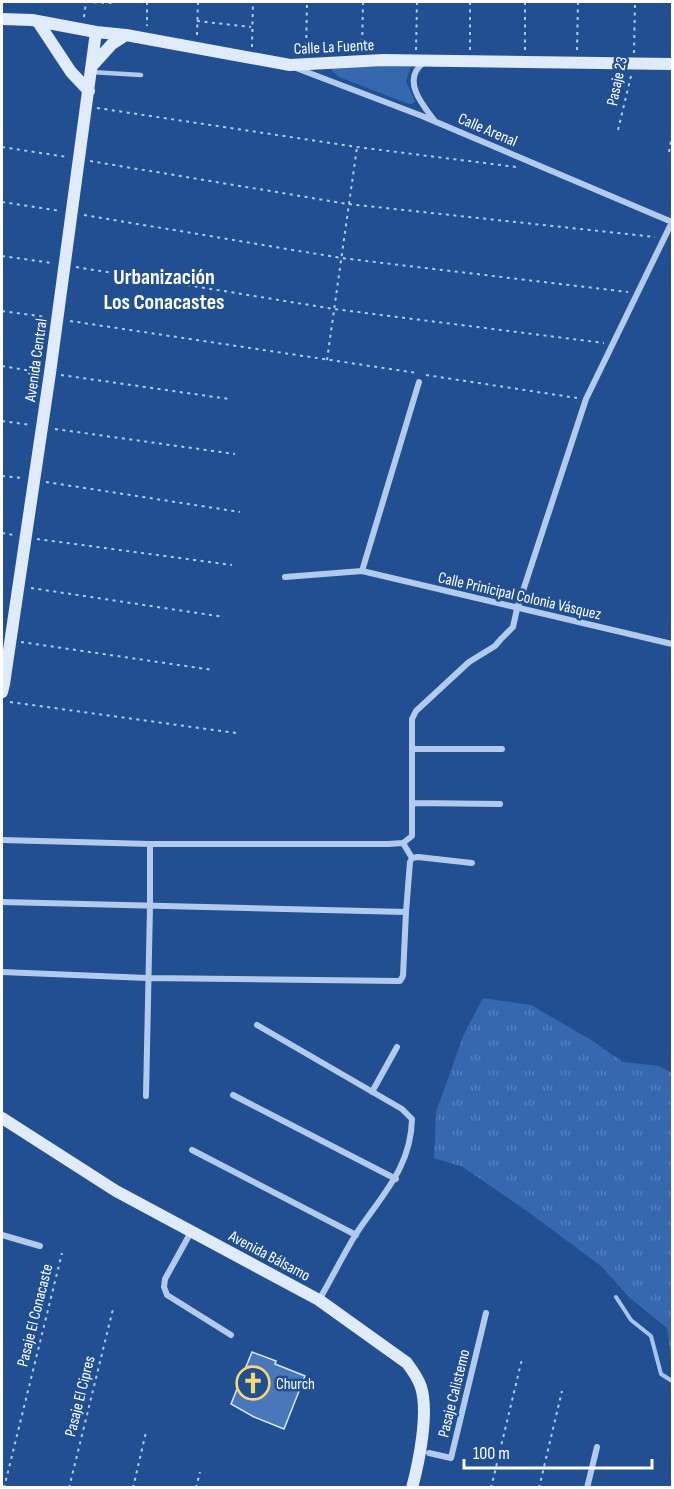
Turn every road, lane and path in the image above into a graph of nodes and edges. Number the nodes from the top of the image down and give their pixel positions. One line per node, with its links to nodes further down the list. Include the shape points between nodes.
1 (86, 2): 12 (path); 17 (path)
2 (147, 2): 20 (path)
3 (198, 2): 14 (path)
4 (253, 2): 16 (path)
5 (307, 2): 30 (path)
6 (363, 2): 26 (path)
7 (417, 2): 23 (path)
8 (470, 2): 24 (path)
9 (525, 2): 25 (path)
10 (578, 2): 27 (path)
11 (635, 2): 28 (path, Pasaje 23)
12 (113, 3)
13 (2, 19): 15 (street, Calle La Fuente)
14 (198, 21): 16 (path); 21 (path)
15 (38, 22): 17 (street, Calle La Fuente); 34 (street)
16 (252, 27): 22 (path)
17 (83, 29): 18 (street, Calle La Fuente)
18 (96, 32): 19 (street, Calle La Fuente); 32 (street, Avenida Central)
19 (126, 35): 20 (street, Calle La Fuente); 32 (street, via 112,44)
20 (147, 38): 21 (street, Calle La Fuente)
21 (197, 48): 22 (street, Calle La Fuente)
22 (252, 59): 31 (street, Calle La Fuente)
23 (421, 60): 24 (street, Calle La Fuente); 26 (street, Calle La Fuente); 36 (street, via 412,84)
24 (470, 60): 25 (street, Calle La Fuente)
25 (525, 61): 27 (street, Calle La Fuente)
26 (362, 62): 30 (street, Calle La Fuente)
27 (577, 62): 28 (street, Calle La Fuente)
28 (634, 63): 29 (street, Calle La Fuente); 37 (path, Pasaje 23)
29 (672, 64)
30 (306, 65): 31 (street, Calle La Fuente)
31 (290, 66): 36 (street, Calle Arenal)
32 (92, 69): 33 (lane); 34 (street, Avenida Central)
33 (141, 75)
34 (88, 91): 35 (street, Avenida Central)
35 (86, 106): 40 (path); 42 (street, Avenida Central)
36 (434, 121): 47 (street, Calle Arenal)
37 (618, 130)
38 (672, 135): 41 (path)
39 (2, 147): 42 (path)
40 (357, 147): 43 (path); 45 (path)
41 (669, 152)
42 (79, 159): 45 (path); 46 (street, Avenida Central)
43 (523, 168)
44 (2, 202): 46 (path)
45 (348, 204): 48 (path); 50 (path)
46 (71, 213): 50 (path); 51 (street, Avenida Central)
47 (672, 222): 48 (street)
48 (665, 238): 52 (street)
49 (2, 256): 51 (path)
50 (341, 258): 52 (path); 53 (path)
51 (64, 265): 53 (path); 55 (street, Avenida Central)
52 (639, 293): 56 (street)
53 (334, 309): 56 (path); 57 (path)
54 (2, 311): 55 (path)
55 (57, 319): 57 (path); 59 (street, Avenida Central)
56 (614, 344): 62 (street)
57 (327, 360): 62 (path)
58 (2, 366): 59 (path)
59 (50, 373): 61 (path); 64 (street, Avenida Central)
60 (419, 382): 71 (street)
61 (229, 399)
62 (586, 399): 74 (street)
63 (2, 421): 64 (path)
64 (42, 427): 65 (path); 67 (street, Avenida Central)
65 (235, 454)
66 (2, 476): 67 (path)
67 (34, 480): 68 (path); 69 (street, Avenida Central)
68 (240, 512)
69 (26, 537): 70 (path); 73 (street, Avenida Central)
70 (232, 565)
71 (362, 571): 72 (street, Calle Prinicipal Colonia Vásquez); 74 (street, Calle Prinicipal Colonia Vásquez)
72 (285, 577)
73 (17, 586): 75 (path); 76 (street, Avenida Central)
74 (517, 609): 77 (street, Calle Prinicipal Colonia Vásquez); 82 (street, via 513,627 416,711 412,719)
75 (224, 617)
76 (9, 641): 78 (path); 79 (street, Avenida Central)
77 (672, 644)
78 (213, 670)
79 (2, 692)
80 (2, 701): 81 (path)
81 (236, 734)
82 (412, 749): 83 (street); 84 (street)
83 (502, 749)
84 (413, 803): 85 (street); 88 (street, via 412,836)
85 (500, 804)
86 (2, 840): 87 (street)
87 (150, 843): 88 (street); 92 (street)
88 (404, 843): 89 (street)
89 (412, 858): 90 (street); 93 (street)
90 (472, 863)
91 (2, 902): 92 (street)
92 (150, 906): 93 (street); 95 (street)
93 (405, 912): 95 (street, via 404,976 400,981)
94 (2, 972): 95 (street)
95 (147, 978): 100 (street)
96 (257, 1025): 98 (street)
97 (397, 1047): 98 (street)
98 (372, 1092): 103 (street, via 412,1119 412,1133)
99 (233, 1095): 103 (street)
100 (146, 1096)
101 (2, 1118): 104 (street, Avenida Bálsamo, via 116,1191)
102 (192, 1150): 106 (street)
103 (396, 1179): 106 (street)
104 (192, 1232): 109 (street, Avenida Bálsamo); 112 (street, via 165,1280 167,1295)
105 (2, 1235): 107 (street)
106 (356, 1235): 109 (street)
107 (40, 1246)
108 (62, 1253): 119 (path, Pasaje El Conacaste)
109 (319, 1300): 123 (street, Avenida Bálsamo, via 390,1350 416,1375 423,1410)
110 (113, 1310): 120 (path, Pasaje El Cipres)
111 (486, 1313): 117 (street, Pasaje Calistemo, via 451,1458)
112 (231, 1335)
113 (522, 1359): 124 (path)
114 (562, 1391): 125 (path)
115 (146, 1432): 121 (path)
116 (597, 1447): 126 (street)
117 (429, 1453)
118 (200, 1472): 122 (path)
119 (4, 1488)
120 (69, 1488)
121 (133, 1488)
122 (196, 1488)
123 (412, 1488)
124 (491, 1488)
125 (539, 1488)
126 (588, 1488)

